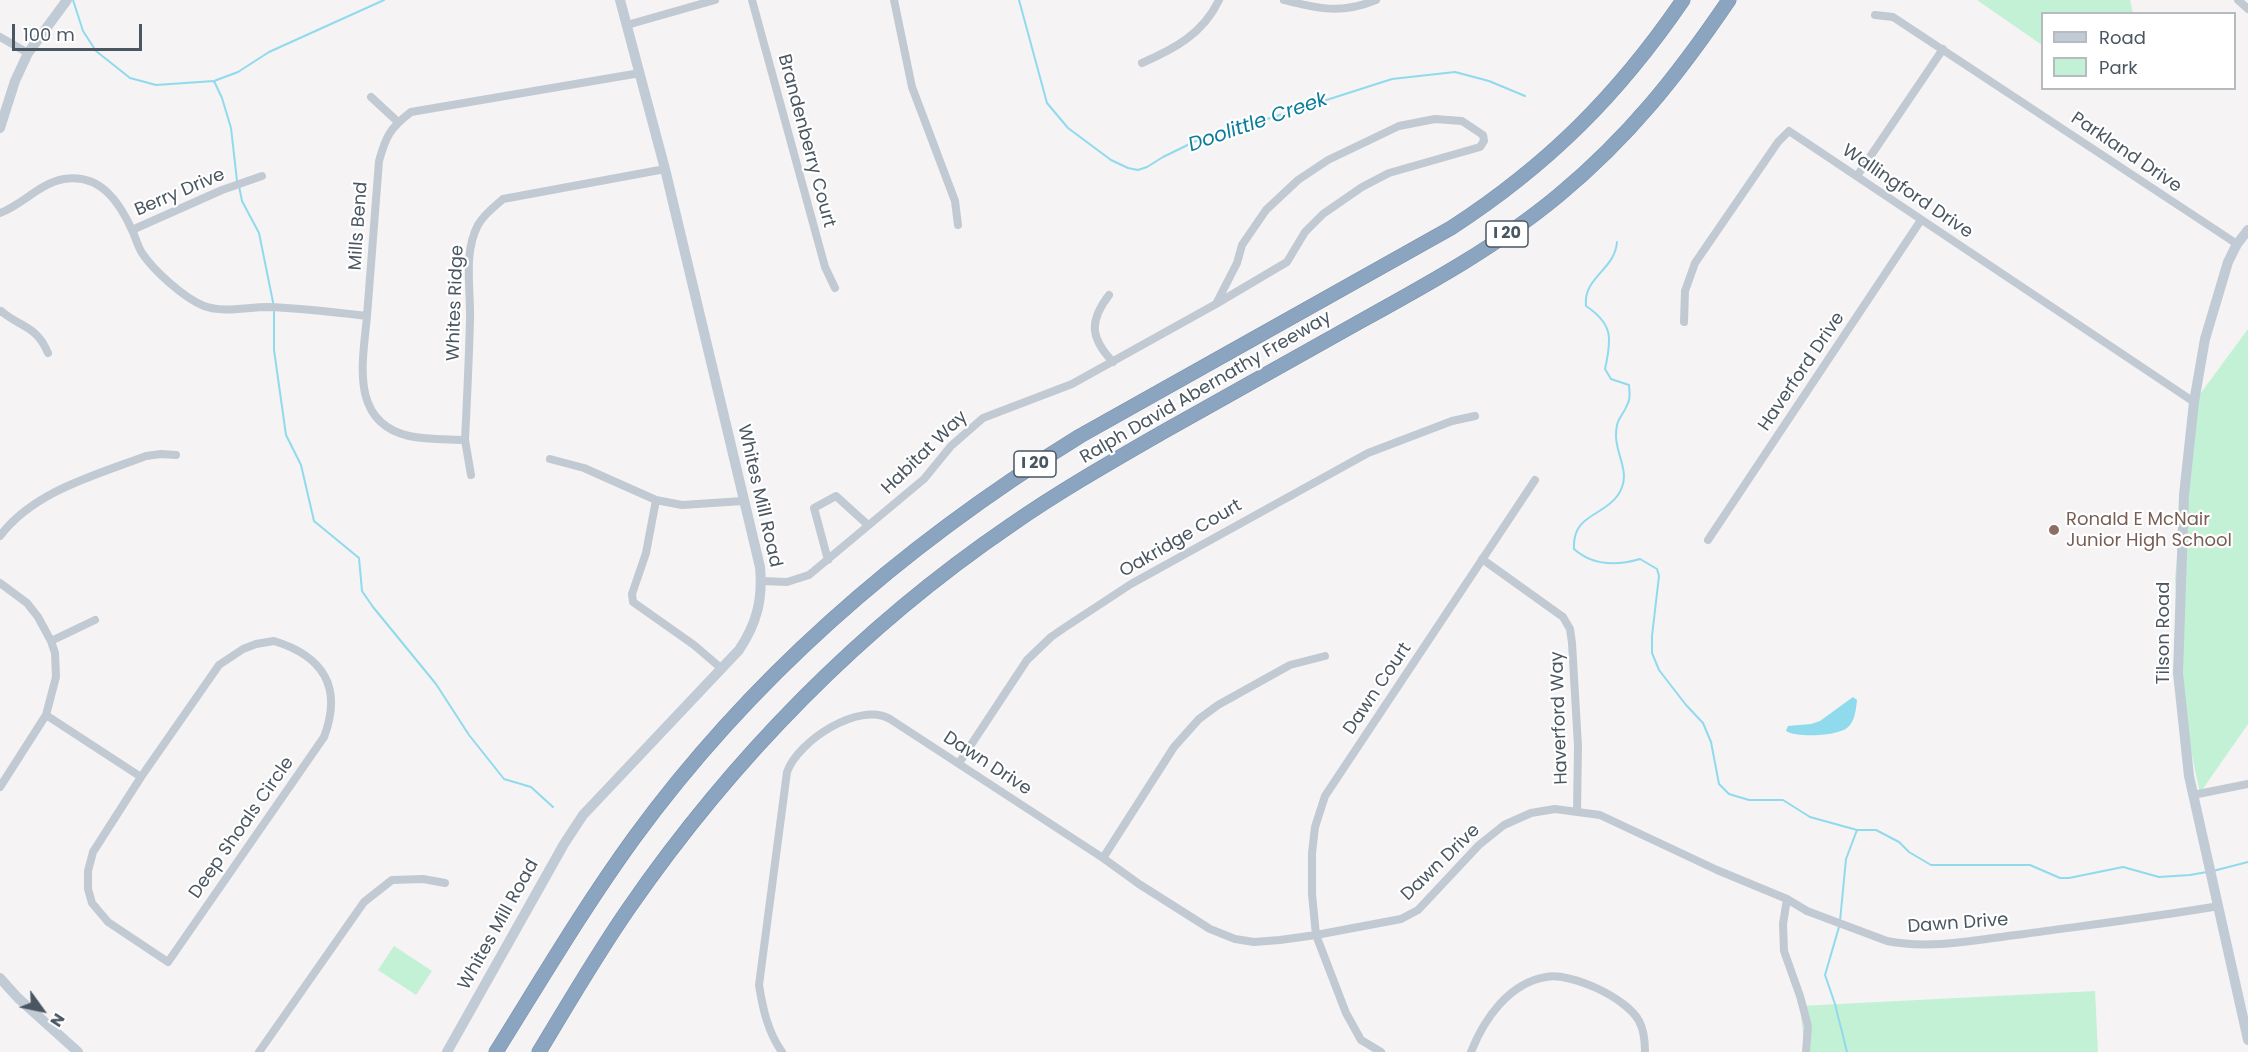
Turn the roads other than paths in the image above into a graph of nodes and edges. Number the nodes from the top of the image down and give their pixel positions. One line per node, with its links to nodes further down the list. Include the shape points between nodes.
1 (67, 0): 17 (street)
2 (620, 0): 14 (street, Whites Mill Road)
3 (715, 0): 14 (street)
4 (752, 0): 32 (street, Brandenberry Court, via 825,267)
5 (894, 0): 28 (street, via 912,87 955,201)
6 (1219, 0): 18 (street, via 1203,26 1184,43)
7 (1284, 0): 8 (street, via 1340,10)
8 (1376, 0)
9 (1683, 0): 77 (highway, Ralph David Abernathy Freeway / I 20, via 1654,43 1594,113 1538,164 1482,207 1040,460 944,527 864,591 772,678 662,802 589,904)
10 (1729, 0): 78 (highway, Ralph David Abernathy Freeway / I 20, via 1643,116 1587,171 1527,221 1427,284 1058,493 971,553 874,631 789,712 707,804 628,909)
11 (2238, 0): 12 (street)
12 (2248, 9)
13 (1875, 15): 16 (street, Parkland Drive, via 1893,17)
14 (627, 26): 19 (street, Whites Mill Road)
15 (0, 37): 17 (street)
16 (1943, 49): 25 (street); 31 (street, Parkland Drive)
17 (28, 53): 22 (street)
18 (1142, 63)
19 (640, 73): 21 (street, via 430,108 411,112); 23 (street, Whites Mill Road)
20 (370, 97): 21 (street)
21 (398, 122): 36 (street, Mills Bend, via 386,137 379,161)
22 (0, 128)
23 (665, 169): 42 (street, Whites Ridge, via 503,199 486,213 472,241 469,266); 48 (street, Whites Mill Road)
24 (262, 176): 29 (street, Berry Drive)
25 (1857, 176): 27 (street, Wallingford Drive); 37 (street, Wallingford Drive, via 1790,131 1771,151 1695,263 1685,291)
26 (0, 213): 29 (street, Berry Drive, via 55,181 83,179 111,194)
27 (1921, 220): 40 (street, Wallingford Drive); 51 (street, Haverford Drive)
28 (957, 225)
29 (132, 230): 36 (street, via 141,252 152,265 204,306)
30 (2248, 230): 31 (street, Tilson Road)
31 (2237, 244): 40 (street, Tilson Road, via 2205,339)
32 (836, 288)
33 (1109, 295): 39 (street, via 1095,321 1096,340)
34 (1216, 304): 34 (street, Habitat Way, via 1242,245 1266,210 1298,180 1328,160 1399,126 1435,119 1462,121 1483,135 1480,147 1389,172 1362,187 1323,214 1305,232 1287,262); 39 (street, Habitat Way)
35 (0, 312): 38 (street, via 42,339)
36 (367, 316): 42 (street, via 363,386 373,412 399,433)
37 (1684, 322)
38 (48, 353)
39 (1113, 362): 49 (street, Habitat Way, via 1071,384 983,418 951,446 924,479)
40 (2194, 402): 65 (street, Tilson Road, via 2184,495 2178,673)
41 (1475, 416): 61 (street, Oakridge Court, via 1368,453 1131,584 1064,628 1028,660)
42 (465, 440): 45 (street, Whites Ridge)
43 (176, 455): 50 (street, via 146,456 53,493 28,509)
44 (550, 459): 47 (street, via 584,468)
45 (471, 475)
46 (1535, 480): 52 (street, Dawn Court)
47 (656, 500): 48 (street, via 682,505); 59 (street, via 633,602)
48 (743, 501): 54 (street, Whites Mill Road)
49 (868, 525): 53 (street, Habitat Way); 53 (street, via 836,496 814,508)
50 (0, 536)
51 (1708, 540)
52 (1482, 559): 66 (street, Haverford Way, via 1563,617 1569,629 1578,747); 71 (street, Dawn Court, via 1325,796 1312,854)
53 (828, 560): 54 (street, Habitat Way, via 798,580)
54 (761, 581): 59 (street, Whites Mill Road, via 760,606 750,634)
55 (0, 583): 57 (street, via 27,603)
56 (95, 620): 57 (street)
57 (51, 641): 60 (street, via 56,677)
58 (1325, 656): 67 (street, via 1290,665 1199,719 1174,747)
59 (722, 669): 76 (street, Whites Mill Road, via 583,815)
60 (46, 715): 62 (street); 64 (street)
61 (959, 764): 67 (street, Dawn Drive); 79 (street, Dawn Drive, via 881,714 828,728 789,766 759,985 772,1037)
62 (141, 777): 62 (street, Deep Shoals Circle, via 93,852 88,889 92,903 108,922 168,962 324,737 333,704 324,674 307,654 274,641 243,649 219,665)
63 (2248, 784): 65 (street)
64 (0, 787)
65 (2193, 795): 70 (street, Tilson Road)
66 (1577, 811): 69 (street, Dawn Drive, via 1600,815); 71 (street, Dawn Drive, via 1531,813 1504,825 1479,845 1418,910 1401,918)
67 (1103, 858): 71 (street, Dawn Drive, via 1210,929 1236,939 1254,942)
68 (445, 884): 75 (street, via 423,879 392,880 364,902)
69 (1787, 899): 70 (street, Dawn Drive, via 1807,911 1887,941 1915,944 1958,942); 83 (street, via 1784,951 1808,1026)
70 (2219, 906): 73 (street, Tilson Road)
71 (1316, 935): 80 (street, Dawn Court, via 1346,1013 1361,1040)
72 (0, 978): 74 (street)
73 (2248, 1040)
74 (78, 1052)
75 (259, 1052)
76 (447, 1052)
77 (496, 1052)
78 (539, 1052)
79 (782, 1052)
80 (1381, 1052)
81 (1471, 1052): 82 (street, via 1504,999 1525,984 1561,977 1588,985 1631,1010 1639,1021)
82 (1645, 1052)
83 (1806, 1052)

